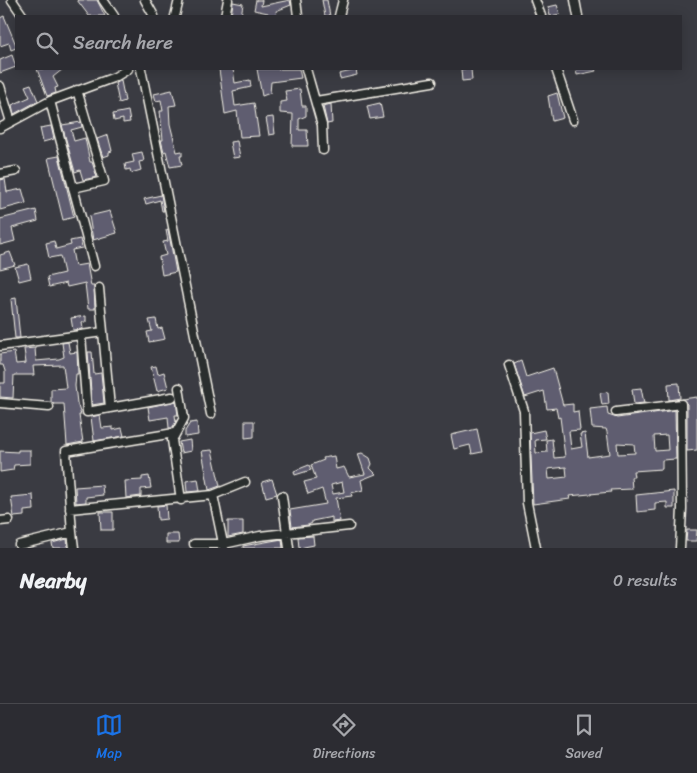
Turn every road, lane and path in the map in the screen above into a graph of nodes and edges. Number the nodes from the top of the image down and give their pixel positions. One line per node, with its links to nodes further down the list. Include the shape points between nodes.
1 (12, 0): 10 (street)
2 (103, 0): 11 (street)
3 (145, 0): 12 (street)
4 (179, 0): 13 (street)
5 (228, 0): 14 (street)
6 (296, 0): 15 (street)
7 (343, 0): 16 (street)
8 (535, 0): 17 (street)
9 (575, 0): 18 (street)
10 (22, 15)
11 (113, 15)
12 (153, 15)
13 (174, 15)
14 (225, 15)
15 (298, 15)
16 (339, 15)
17 (540, 15)
18 (578, 15)
19 (126, 70): 25 (street)
20 (141, 70): 47 (street)
21 (306, 70): 27 (street)
22 (556, 70): 28 (street)
23 (432, 82): 27 (street)
24 (0, 86): 29 (street)
25 (77, 90): 26 (street); 34 (street, via 104,181)
26 (50, 101): 29 (street); 34 (street)
27 (316, 101): 31 (street, via 322,125)
28 (573, 120)
29 (11, 122): 30 (street)
30 (0, 128)
31 (323, 150)
32 (16, 171): 33 (street)
33 (0, 174)
34 (73, 188): 35 (street)
35 (94, 266)
36 (99, 288): 37 (street)
37 (103, 332): 38 (street); 45 (street)
38 (81, 335): 39 (street); 45 (street, via 87,412)
39 (0, 346)
40 (509, 365): 66 (street, via 524,411 527,503)
41 (179, 388): 48 (street, via 184,418)
42 (172, 397): 45 (street)
43 (0, 403): 44 (street)
44 (49, 407)
45 (110, 408)
46 (616, 412): 67 (street, via 682,404)
47 (211, 414)
48 (174, 433): 52 (street, via 172,440); 53 (street, via 66,451)
49 (245, 482): 50 (street)
50 (213, 495): 52 (street); 62 (street)
51 (282, 496): 58 (street)
52 (181, 500): 53 (street)
53 (70, 509): 57 (street)
54 (10, 520): 55 (street)
55 (0, 521)
56 (349, 526): 58 (street)
57 (72, 532): 59 (street); 64 (street)
58 (287, 534): 62 (street, via 260,536); 65 (street)
59 (42, 539): 61 (street); 63 (street)
60 (194, 544): 62 (street)
61 (19, 545)
62 (224, 546)
63 (42, 548)
64 (74, 548)
65 (289, 548)
66 (536, 548)
67 (680, 548)

